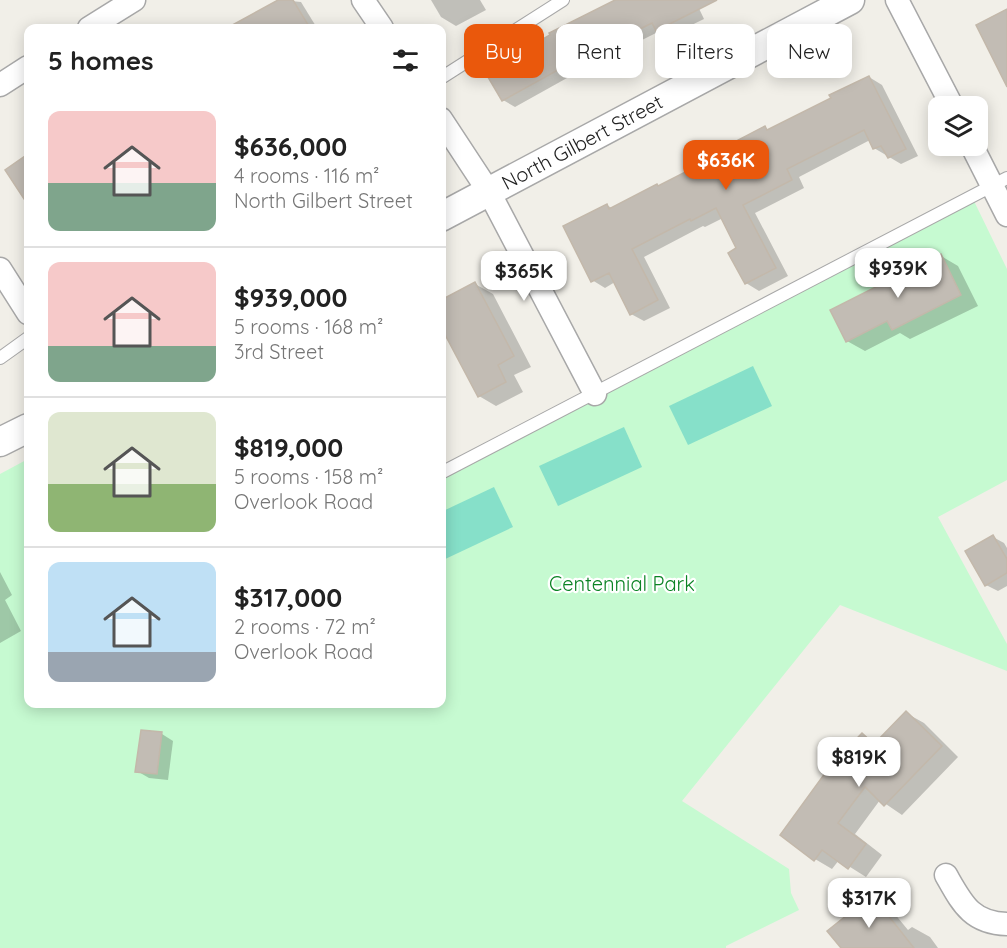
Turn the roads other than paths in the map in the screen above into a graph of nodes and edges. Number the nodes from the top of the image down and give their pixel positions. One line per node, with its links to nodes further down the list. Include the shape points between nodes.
1 (134, 0): 6 (street)
2 (363, 0): 7 (street)
3 (563, 0): 9 (lane)
4 (850, 0): 15 (street, North Gilbert Street)
5 (897, 0): 11 (street)
6 (95, 24)
7 (379, 24)
8 (24, 70): 10 (street)
9 (446, 75)
10 (0, 85)
11 (947, 96)
12 (446, 128): 15 (street)
13 (980, 156): 14 (street)
14 (1000, 182): 17 (street); 22 (lane)
15 (489, 192): 16 (street, North Gilbert Street); 22 (street)
16 (446, 214)
17 (1007, 215)
18 (0, 269): 19 (street)
19 (24, 307)
20 (24, 341): 21 (lane)
21 (0, 358)
22 (595, 394): 25 (lane)
23 (24, 430): 24 (street)
24 (0, 442)
25 (446, 469)
26 (946, 875): 27 (street, via 969,912 985,921)
27 (1007, 924)

